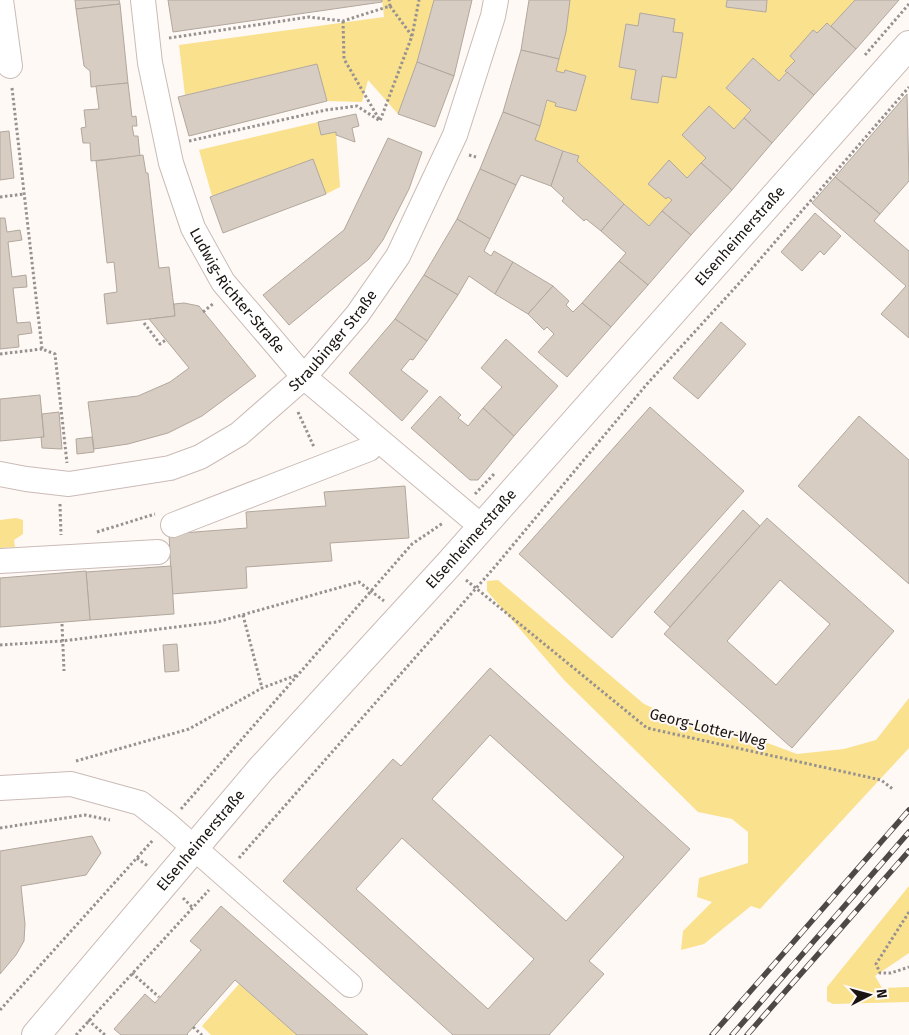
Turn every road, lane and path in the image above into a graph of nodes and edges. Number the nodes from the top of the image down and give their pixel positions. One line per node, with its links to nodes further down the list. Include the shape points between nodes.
1 (1, 0): 11 (street)
2 (143, 0): 21 (street, Ludwig-Richter-Straße, via 150,63 171,164 193,228 223,282)
3 (389, 0): 6 (path)
4 (419, 0): 8 (path)
5 (496, 0): 21 (street, Straubinger Straße, via 455,135 398,256 357,316)
6 (390, 6): 7 (path); 8 (path)
7 (343, 21): 9 (path, via 308,17); 13 (path, via 344,59)
8 (412, 36): 13 (path)
9 (169, 38)
10 (909, 44): 28 (main road, Elsenheimerstraße)
11 (10, 66): 15 (path)
12 (909, 87): 33 (path, via 647,384)
13 (380, 121): 14 (path, via 357,106 326,110)
14 (187, 142)
15 (24, 194): 16 (path); 19 (path)
16 (0, 197)
17 (144, 323): 18 (path, via 160,344)
18 (167, 339)
19 (42, 349): 20 (path); 26 (path, via 55,354)
20 (0, 354)
21 (304, 377): 22 (street, Straubinger Straße); 28 (street, Ludwig-Richter-Straße)
22 (285, 392): 23 (path, via 301,416); 26 (street, Straubinger Straße, via 239,434 200,457 144,474)
23 (315, 448)
24 (369, 449): 27 (street)
25 (0, 474): 26 (street, Straubinger Straße)
26 (64, 484): 29 (path)
27 (173, 525)
28 (482, 527): 32 (main road, Elsenheimerstraße)
29 (61, 544)
30 (158, 552): 31 (street)
31 (0, 561)
32 (449, 564): 33 (path, Georg-Lotter-Weg); 35 (main road, Elsenheimerstraße)
33 (475, 589): 44 (path, Georg-Lotter-Weg, via 646,728 881,780); 50 (path, via 265,824)
34 (243, 615): 35 (path, via 359,582); 37 (path, via 217,622); 41 (path)
35 (402, 615): 49 (main road, Elsenheimerstraße, via 261,769)
36 (62, 624): 37 (path)
37 (62, 641): 38 (path); 39 (path)
38 (0, 645)
39 (64, 671)
40 (297, 674): 41 (path)
41 (262, 688): 42 (path, via 190,729)
42 (69, 763)
43 (0, 788): 49 (street, via 71,784 140,803)
44 (894, 790)
45 (111, 820): 46 (path, via 85,815)
46 (0, 828)
47 (147, 837): 48 (path)
48 (152, 841)
49 (194, 848): 50 (street); 58 (main road, Elsenheimerstraße)
50 (224, 875): 53 (path); 54 (street)
51 (909, 912): 52 (path, via 876,964 880,973 885,974)
52 (909, 967)
53 (132, 973): 55 (path); 56 (path)
54 (350, 985)
55 (160, 998)
56 (88, 1020): 59 (path); 60 (path)
57 (193, 1027): 61 (path)
58 (36, 1035)
59 (76, 1035)
60 (105, 1035)
61 (202, 1035)

